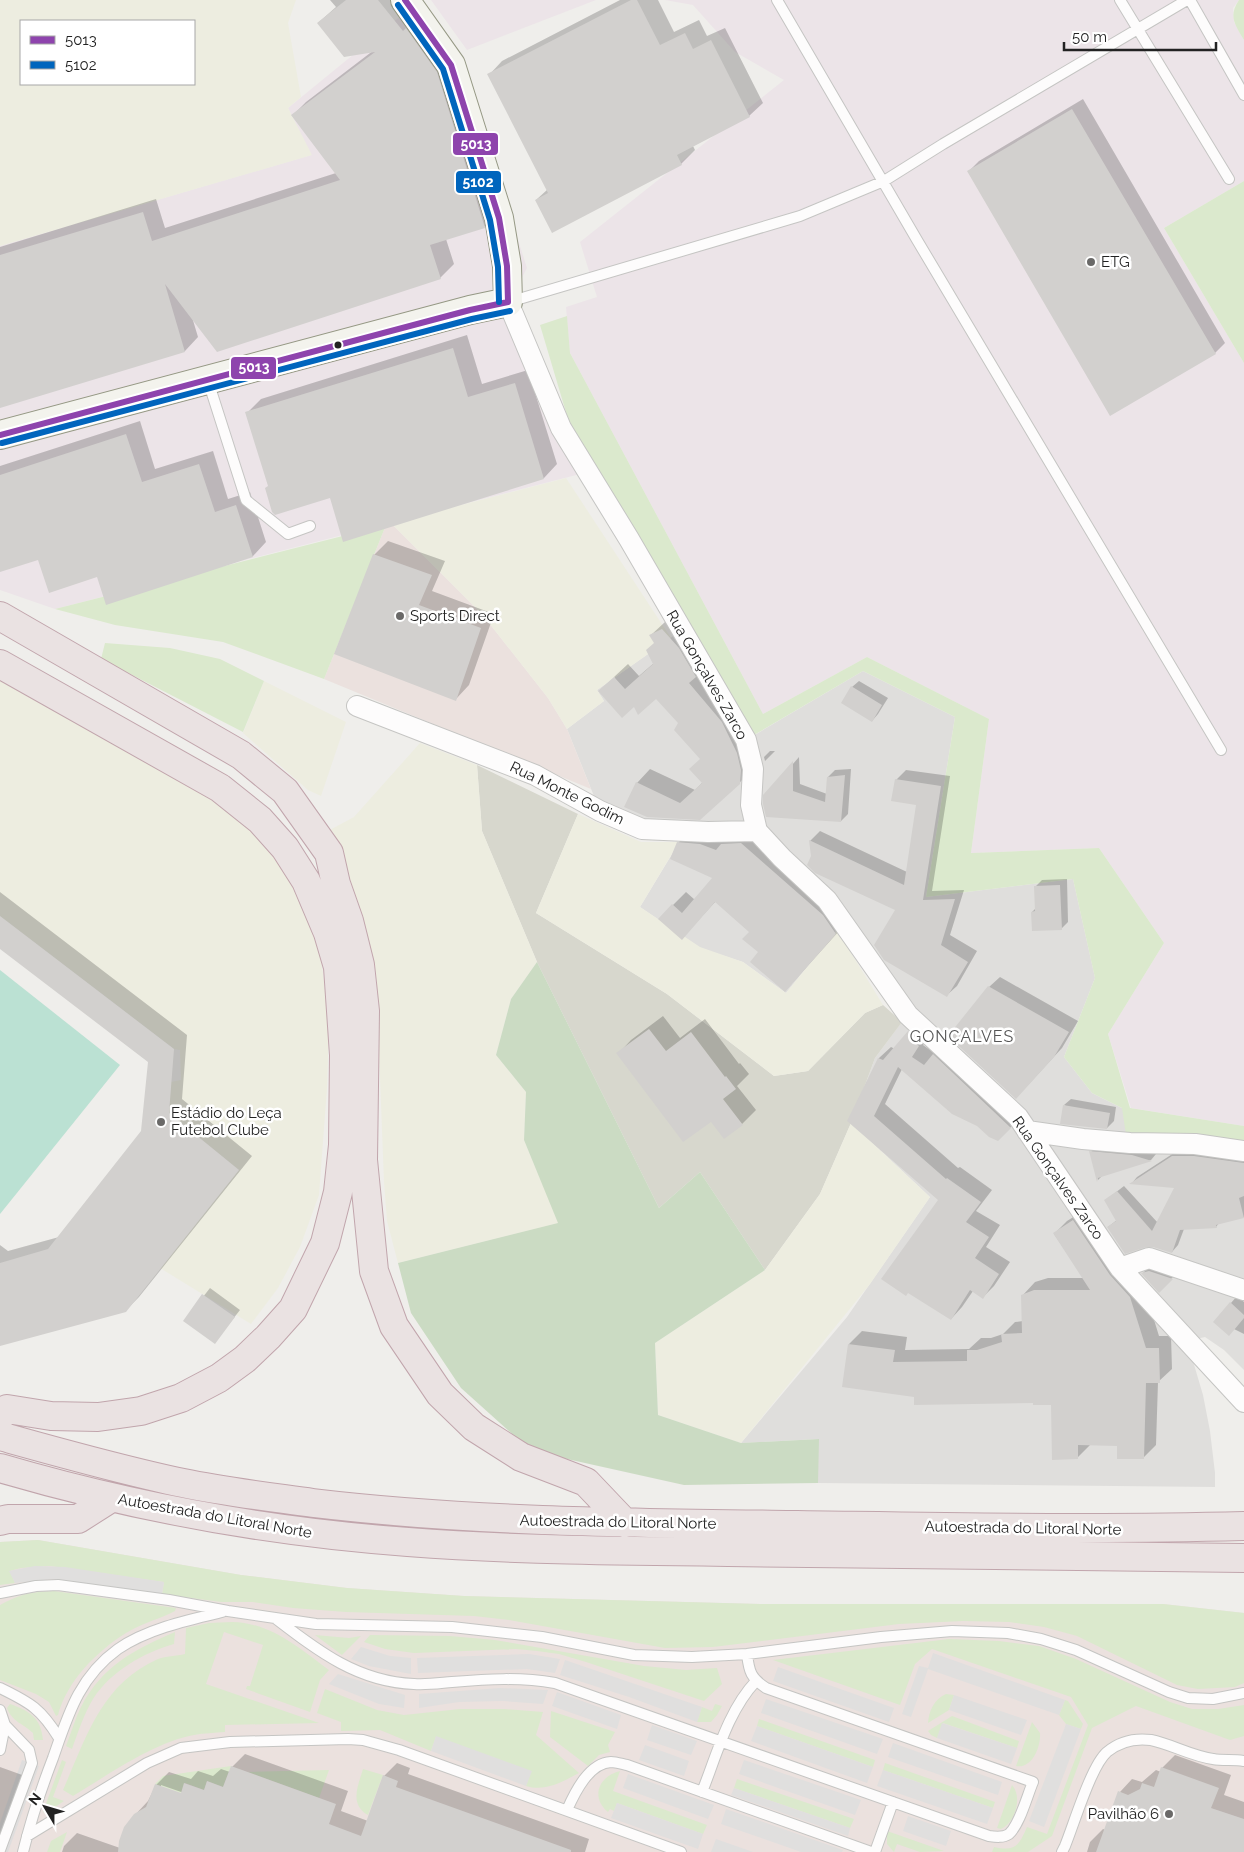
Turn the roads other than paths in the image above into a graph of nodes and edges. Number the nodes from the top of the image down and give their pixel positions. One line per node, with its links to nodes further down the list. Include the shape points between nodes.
1 (405, 0): 9 (street, Rua Gonçalves Zarco, via 451,65 499,218 507,266)
2 (777, 0): 8 (lane)
3 (1120, 0): 5 (lane)
4 (1188, 0): 5 (lane); 6 (lane)
5 (1138, 28): 7 (lane); 8 (lane)
6 (1244, 95)
7 (1229, 179)
8 (884, 181): 9 (lane, via 800,216); 17 (lane)
9 (508, 302): 10 (street); 18 (street, Rua Gonçalves Zarco, via 561,428 746,740 753,769 751,806)
10 (208, 380): 11 (street); 12 (lane, via 246,500 288,534)
11 (0, 435)
12 (310, 526)
13 (0, 616): 19 (highway, via 241,754 285,791 329,853)
14 (0, 645): 19 (highway, via 254,791 272,806 319,868)
15 (0, 664): 25 (highway, via 220,788 260,820 285,848 306,881 338,967 344,1055 343,1145 338,1192 325,1244 293,1309 268,1337 219,1378 181,1398 141,1411 98,1417 51,1416 7,1409)
16 (357, 706): 18 (street, Rua Monte Godim, via 535,775 600,811 642,829)
17 (1221, 750)
18 (757, 831): 20 (street, Rua Gonçalves Zarco, via 827,900 908,1015 1018,1117)
19 (336, 884): 30 (highway, via 350,921 360,965 365,1011 363,1160 374,1271 394,1326 440,1394 474,1427 521,1457 586,1482)
20 (1027, 1131): 21 (street, via 1083,1139 1195,1144); 22 (street, Rua Gonçalves Zarco)
21 (1244, 1151)
22 (1120, 1268): 23 (street, via 1149,1258); 24 (street, Rua Gonçalves Zarco)
23 (1244, 1290)
24 (1244, 1402)
25 (0, 1416)
26 (0, 1436): 30 (highway, Autoestrada do Litoral Norte, via 185,1484 266,1497 478,1518)
27 (0, 1468): 28 (highway, Autoestrada do Litoral Norte)
28 (111, 1498): 29 (highway, via 78,1519); 32 (highway, Autoestrada do Litoral Norte, via 280,1529 405,1542 520,1549)
29 (0, 1521)
30 (625, 1523): 31 (highway, Autoestrada do Litoral Norte, via 1122,1529)
31 (1244, 1526)
32 (1244, 1558)
33 (0, 1593): 34 (lane, via 58,1585)
34 (228, 1611): 35 (lane); 42 (lane, via 182,1621 119,1648 99,1665 80,1689)
35 (274, 1617): 36 (lane, via 316,1624 488,1630 634,1655 692,1657); 43 (lane, via 339,1664 360,1673 414,1684 501,1679 555,1683)
36 (746, 1654): 37 (lane, via 750,1673); 39 (lane, via 952,1631 1008,1633 1076,1650 1188,1698 1213,1699)
37 (756, 1681): 43 (lane, via 736,1707); 47 (lane, via 766,1688 1033,1782 1014,1827 1008,1835 998,1838)
38 (0, 1688): 42 (lane, via 33,1705 45,1716)
39 (1244, 1693)
40 (0, 1710): 41 (lane)
41 (3, 1726): 44 (lane); 50 (lane, via 29,1750 32,1763)
42 (59, 1738): 49 (lane)
43 (721, 1741): 46 (lane); 47 (lane)
44 (0, 1747)
45 (1244, 1761): 54 (lane, via 1215,1760 1152,1740 1136,1739 1122,1743 1106,1752 1092,1774)
46 (702, 1792): 48 (lane, via 611,1762 600,1765 589,1774); 53 (lane)
47 (893, 1802): 53 (lane)
48 (567, 1810): 49 (lane, via 363,1740 230,1742 194,1745 170,1752); 52 (lane)
49 (27, 1836): 51 (lane)
50 (0, 1850)
51 (23, 1852)
52 (681, 1852)
53 (873, 1852)
54 (1062, 1852)

